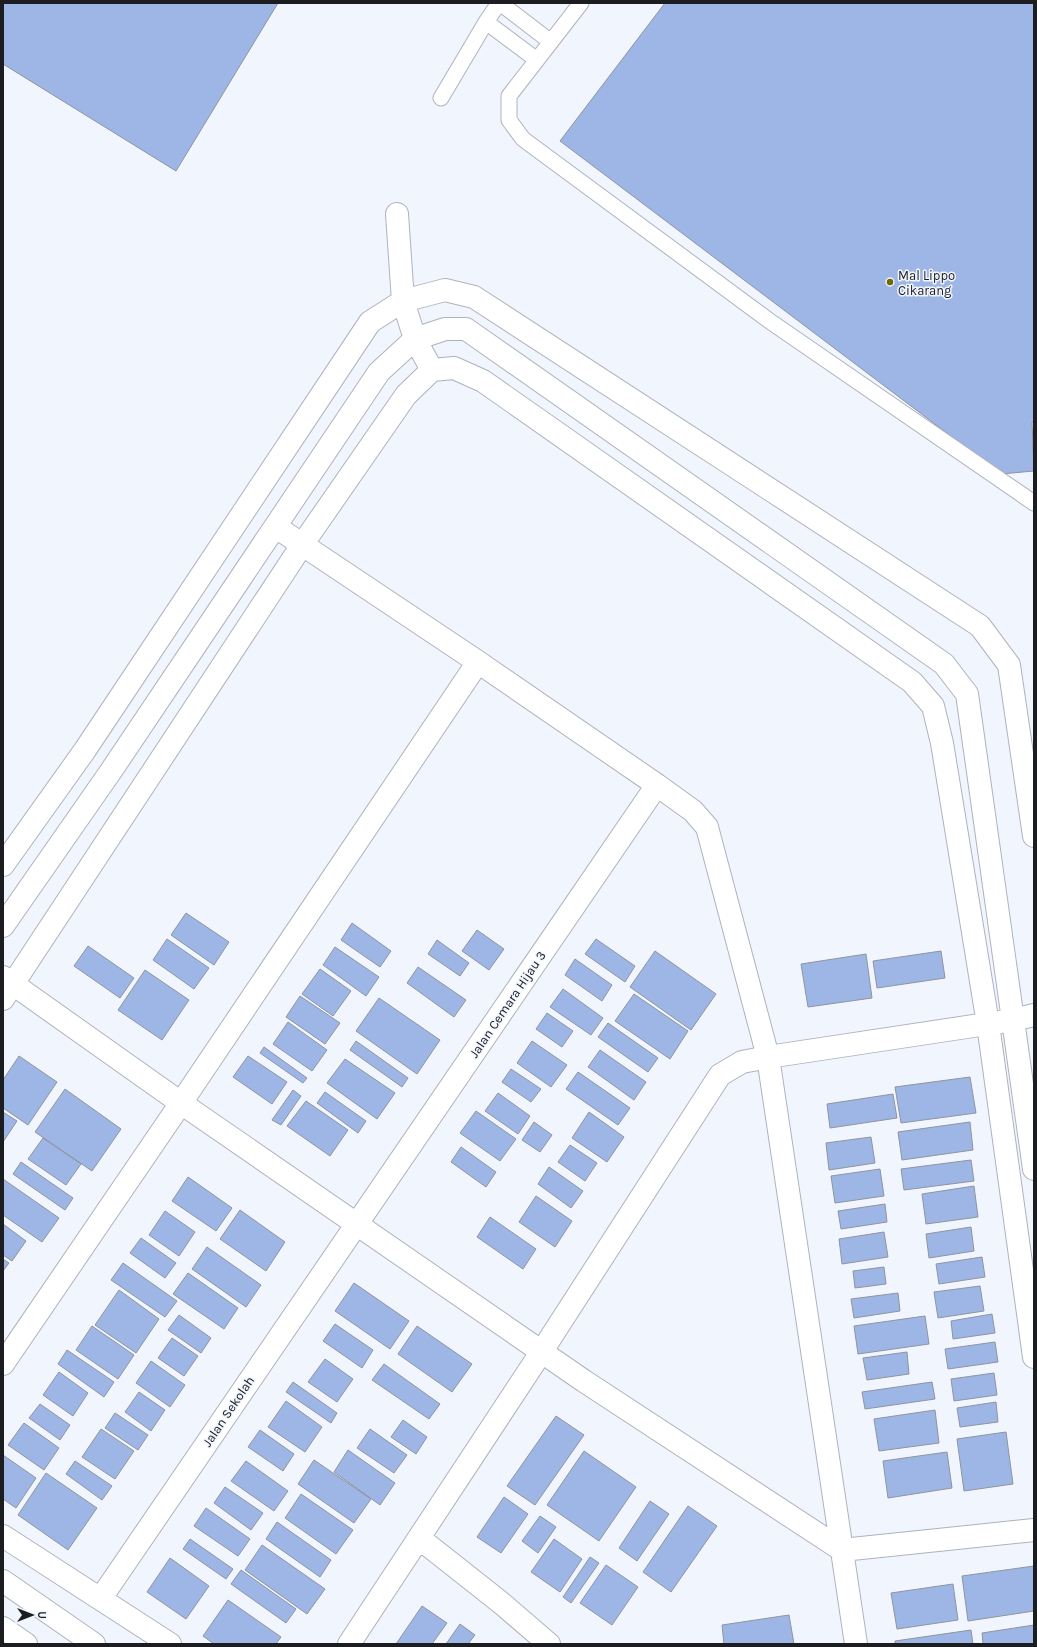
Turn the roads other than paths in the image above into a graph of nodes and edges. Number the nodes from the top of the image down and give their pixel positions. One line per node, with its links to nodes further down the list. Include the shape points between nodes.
1 (499, 3): 3 (lane); 4 (lane)
2 (582, 3): 4 (lane)
3 (486, 22): 5 (lane); 6 (lane)
4 (551, 42): 5 (lane)
5 (537, 60): 11 (lane, via 509,96 509,120 523,139)
6 (441, 98)
7 (397, 214): 8 (street)
8 (403, 301): 9 (street); 15 (street, via 370,322); 18 (street, via 445,290 474,297 980,626 1008,665)
9 (415, 338): 10 (street); 12 (street, via 379,372); 22 (street, via 445,329 466,329 944,664 967,694)
10 (432, 370): 13 (street, via 406,395); 23 (street, via 454,368 483,380 912,682 933,706 942,743)
11 (1034, 503)
12 (276, 528): 13 (street); 16 (street)
13 (302, 545): 14 (street); 21 (street)
14 (478, 662): 17 (street); 25 (street)
15 (85, 750): 16 (street); 19 (street)
16 (111, 771): 20 (street)
17 (657, 785): 24 (street, via 693,811 706,827); 27 (street, Jalan Cemara Hijau 3)
18 (1034, 836)
19 (3, 865)
20 (3, 926)
21 (6, 987): 25 (street)
22 (1024, 1018): 23 (street); 26 (street)
23 (988, 1024): 24 (street); 29 (street)
24 (768, 1057): 28 (street, via 742,1062 720,1075); 34 (street)
25 (181, 1103): 27 (street); 30 (street)
26 (1034, 1169)
27 (356, 1224): 28 (street); 36 (street, Jalan Sekolah)
28 (542, 1351): 33 (street); 34 (street)
29 (1034, 1357)
30 (3, 1364)
31 (1034, 1530): 34 (street)
32 (3, 1536): 36 (street)
33 (419, 1538): 41 (street); 42 (street)
34 (842, 1550): 43 (street)
35 (3, 1581): 39 (street)
36 (101, 1598): 40 (street)
37 (3, 1628): 38 (street)
38 (26, 1644)
39 (94, 1644)
40 (170, 1644)
41 (349, 1644)
42 (549, 1644)
43 (856, 1644)

